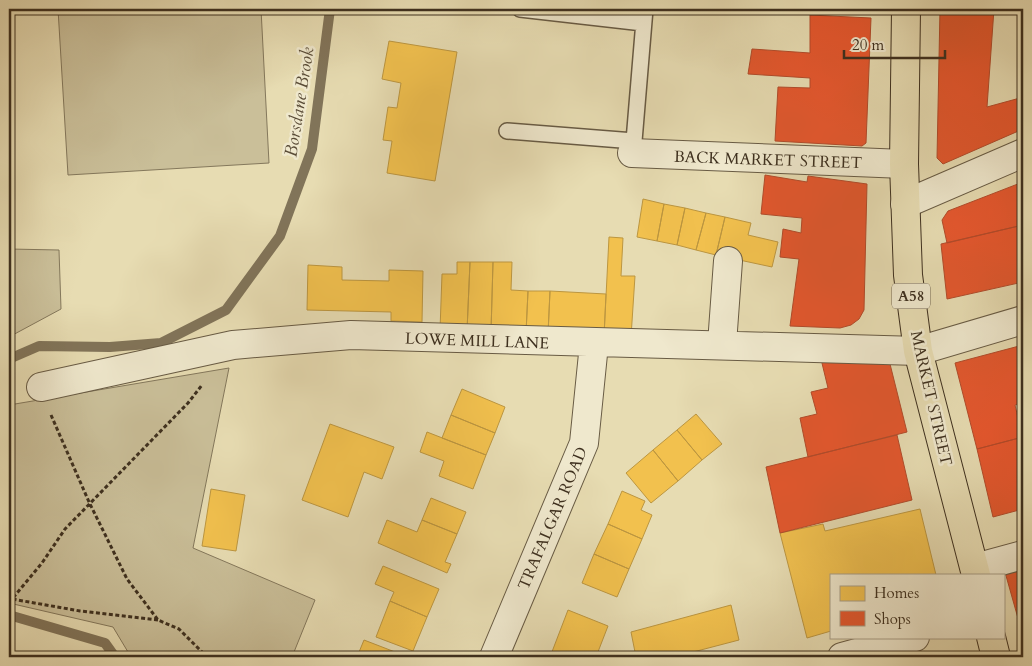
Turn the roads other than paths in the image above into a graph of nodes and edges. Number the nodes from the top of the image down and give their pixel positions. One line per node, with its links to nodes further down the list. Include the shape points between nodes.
1 (520, 9): 3 (lane)
2 (906, 9): 7 (highway, MARKET STREET / A58)
3 (644, 16): 5 (lane)
4 (507, 130): 5 (lane)
5 (633, 147): 7 (street, BACK MARKET STREET)
6 (1023, 153): 8 (street)
7 (904, 164): 8 (highway, MARKET STREET / A58)
8 (905, 204): 13 (highway, MARKET STREET / A58, via 908,275)
9 (728, 261): 12 (street)
10 (1023, 320): 13 (street, LOWE MILL LANE)
11 (594, 344): 12 (street, LOWE MILL LANE); 14 (street, LOWE MILL LANE, via 351,335 233,346); 19 (street, TRAFALGAR ROAD, via 584,442)
12 (722, 344): 13 (street, LOWE MILL LANE)
13 (918, 351): 16 (highway, MARKET STREET / A58)
14 (40, 387)
15 (1023, 555): 16 (street)
16 (976, 571)
17 (911, 638): 20 (street)
18 (991, 638): 21 (highway)
19 (494, 657)
20 (842, 657)
21 (996, 657)

